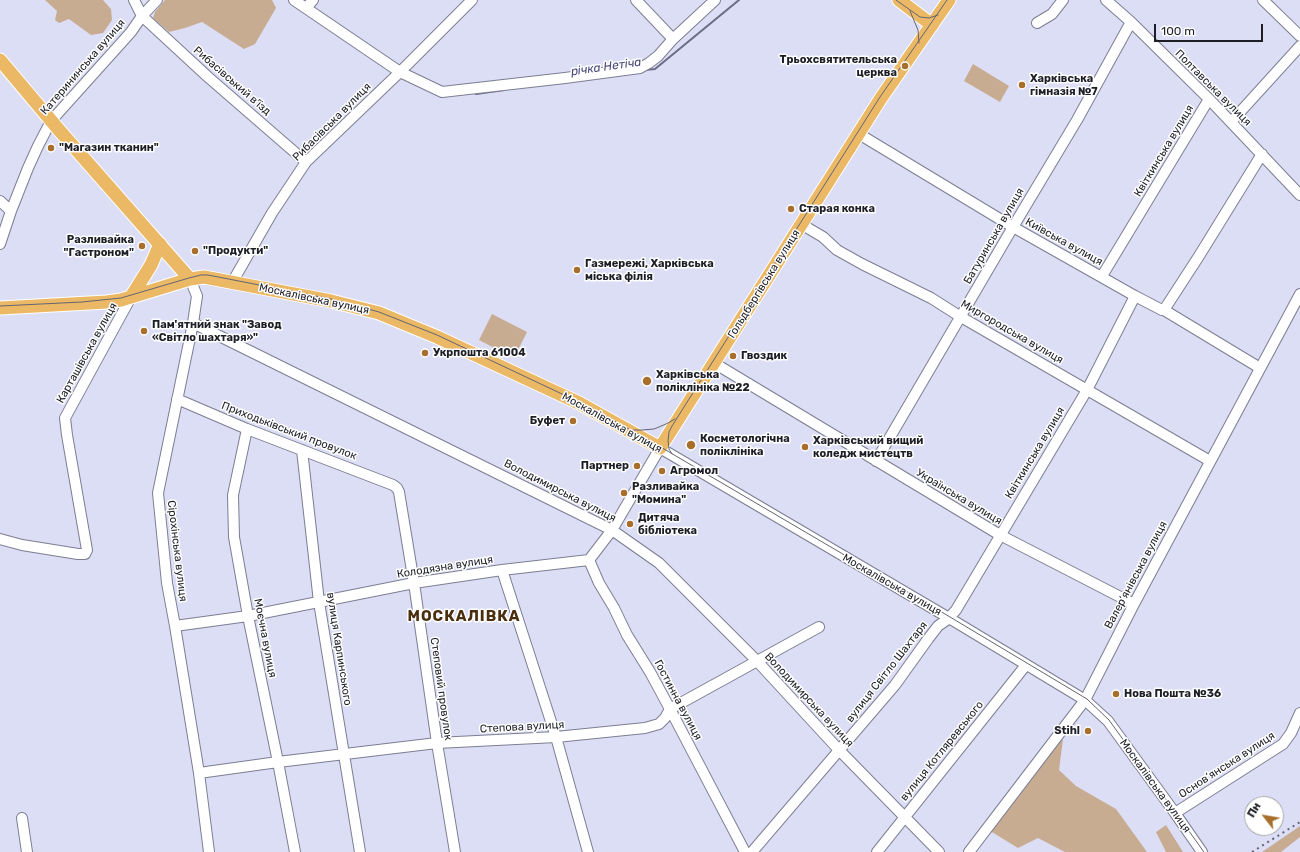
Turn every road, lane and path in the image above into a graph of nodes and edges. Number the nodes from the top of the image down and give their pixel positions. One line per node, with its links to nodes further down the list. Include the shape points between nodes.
1 (134, 0): 14 (street)
2 (157, 0): 14 (street, Катерининська вулиця)
3 (294, 0): 13 (street)
4 (314, 0): 13 (street)
5 (472, 0): 22 (street, Рибасівська вулиця)
6 (636, 0): 19 (street)
7 (715, 0): 19 (street)
8 (899, 0): 17 (main road)
9 (949, 0): 17 (main road, Гольдбергівська вулиця)
10 (1063, 0): 16 (street, via 1052,14)
11 (1106, 0): 15 (street, Полтавська вулиця)
12 (1263, 0): 18 (street)
13 (306, 8): 22 (street)
14 (142, 16): 24 (street, Катерининська вулиця, via 131,32); 28 (street, Рибасівський в’їзд)
15 (1131, 22): 23 (street, Полтавська вулиця); 33 (street, Батуринська вулиця, via 1077,120)
16 (1036, 23)
17 (932, 26): 26 (main road, Гольдбергівська вулиця)
18 (1300, 36)
19 (673, 39): 22 (street, via 658,56 640,68 565,78 442,92)
20 (1300, 46): 25 (street)
21 (0, 60): 24 (main road)
22 (400, 72): 28 (street, Рибасівська вулиця)
23 (1209, 99): 25 (street, Полтавська вулиця); 36 (street, Квіткинська вулиця)
24 (51, 121): 31 (street, Катерининська вулиця); 35 (main road)
25 (1231, 122): 27 (street, Полтавська вулиця)
26 (859, 134): 32 (main road, Гольдбергівська вулиця); 33 (street, Київська вулиця)
27 (1262, 154): 29 (street, Полтавська вулиця); 43 (street)
28 (306, 162): 38 (street, Рибасівська вулиця, via 272,213)
29 (1300, 195)
30 (0, 201): 31 (street)
31 (11, 211): 34 (street, Катерининська вулиця)
32 (801, 224): 44 (street, Миргородська вулиця, via 823,237 837,250); 46 (main road, Гольдбергівська вулиця)
33 (1013, 227): 36 (street, Київська вулиця); 44 (street, Батуринська вулиця)
34 (0, 244)
35 (160, 244): 37 (main road); 41 (main road, via 151,265)
36 (1102, 276): 40 (street, Київська вулиця)
37 (190, 279): 38 (main road, Москалівська вулиця, via 207,277); 41 (main road, Москалівська вулиця); 45 (street, Сірохінська вулиця, via 197,296)
38 (234, 281): 51 (main road, Москалівська вулиця, via 379,313 544,386)
39 (1300, 294): 47 (street, Валер’янівська вулиця)
40 (1135, 296): 43 (street, Київська вулиця); 48 (street, Квіткинська вулиця)
41 (131, 297): 42 (main road, Москалівська вулиця, via 108,302); 58 (street, Карташівська вулиця, via 65,418 88,550 85,554 78,554)
42 (0, 308)
43 (1164, 310): 47 (street, Київська вулиця)
44 (961, 316): 48 (street, Миргородська вулиця); 53 (street, Батуринська вулиця)
45 (193, 323): 49 (street, Сірохінська вулиця); 56 (street, Володимирська вулиця)
46 (714, 364): 51 (main road, Гольдбергівська вулиця); 53 (street, Українська вулиця)
47 (1260, 368): 54 (street, Валер’янівська вулиця)
48 (1087, 390): 54 (street, Миргородська вулиця); 57 (street, Квіткинська вулиця)
49 (177, 399): 50 (street, Приходьківський провулок); 66 (street, Сірохінська вулиця, via 158,494 167,583)
50 (247, 429): 52 (street, Приходьківський провулок); 64 (street, Моєчна вулиця, via 233,495 234,537)
51 (660, 448): 56 (street); 65 (street, Москалівська вулиця)
52 (302, 450): 55 (street, Приходьківський провулок); 62 (street, вулиця Карпинського)
53 (876, 461): 57 (street, Українська вулиця)
54 (1210, 461): 63 (street, Валер’янівська вулиця)
55 (393, 485): 61 (street, Степовий провулок, via 399,492)
56 (612, 530): 59 (street); 68 (street, Володимирська вулиця, via 659,563)
57 (1000, 535): 63 (street, Українська вулиця); 65 (street, Квіткинська вулиця)
58 (0, 540)
59 (589, 560): 60 (street, Колодязна вулиця); 71 (street, Гостинна вулиця, via 627,635)
60 (502, 570): 61 (street, Колодязна вулиця); 73 (street)
61 (414, 583): 62 (street, Колодязна вулиця); 74 (street, Степовий провулок)
62 (318, 602): 64 (street, Колодязна вулиця); 76 (street, вулиця Карпинського)
63 (1134, 604): 70 (street, Валер’янівська вулиця)
64 (248, 616): 66 (street, Колодязна вулиця); 77 (street, Моєчна вулиця)
65 (949, 618): 69 (street, Москалівська вулиця); 75 (street, вулиця Світло Шахтаря, via 938,626 895,685)
66 (175, 626): 78 (street, Сірохінська вулиця)
67 (819, 627): 68 (street, Степова вулиця)
68 (757, 661): 71 (street, Степова вулиця); 75 (street, Володимирська вулиця)
69 (1026, 664): 70 (street, Москалівська вулиця); 80 (street, вулиця Котляревського)
70 (1085, 700): 79 (street, Москалівська вулиця, via 1106,718); 92 (street, Валер’янівська вулиця)
71 (670, 709): 73 (street, Степова вулиця, via 658,724 645,728); 88 (street, Гостинна вулиця)
72 (1300, 713): 79 (street, Основ’янська вулиця, via 1283,744)
73 (556, 738): 74 (street, Степова вулиця); 87 (street)
74 (437, 743): 76 (street, Степова вулиця); 86 (street, Степовий провулок)
75 (839, 750): 80 (street, Володимирська вулиця); 89 (street, вулиця Світло Шахтаря)
76 (344, 754): 77 (street, Степова вулиця); 85 (street, вулиця Карпинського)
77 (278, 762): 78 (street, Степова вулиця); 84 (street, Моєчна вулиця)
78 (198, 773): 83 (street, Сірохінська вулиця)
79 (1175, 813): 93 (street, Москалівська вулиця)
80 (904, 816): 90 (street, вулиця Котляревського); 91 (street, Володимирська вулиця)
81 (22, 818): 82 (street)
82 (28, 852)
83 (210, 852)
84 (295, 852)
85 (360, 852)
86 (455, 852)
87 (588, 852)
88 (746, 852)
89 (752, 852)
90 (877, 852)
91 (939, 852)
92 (969, 852)
93 (1202, 852)

